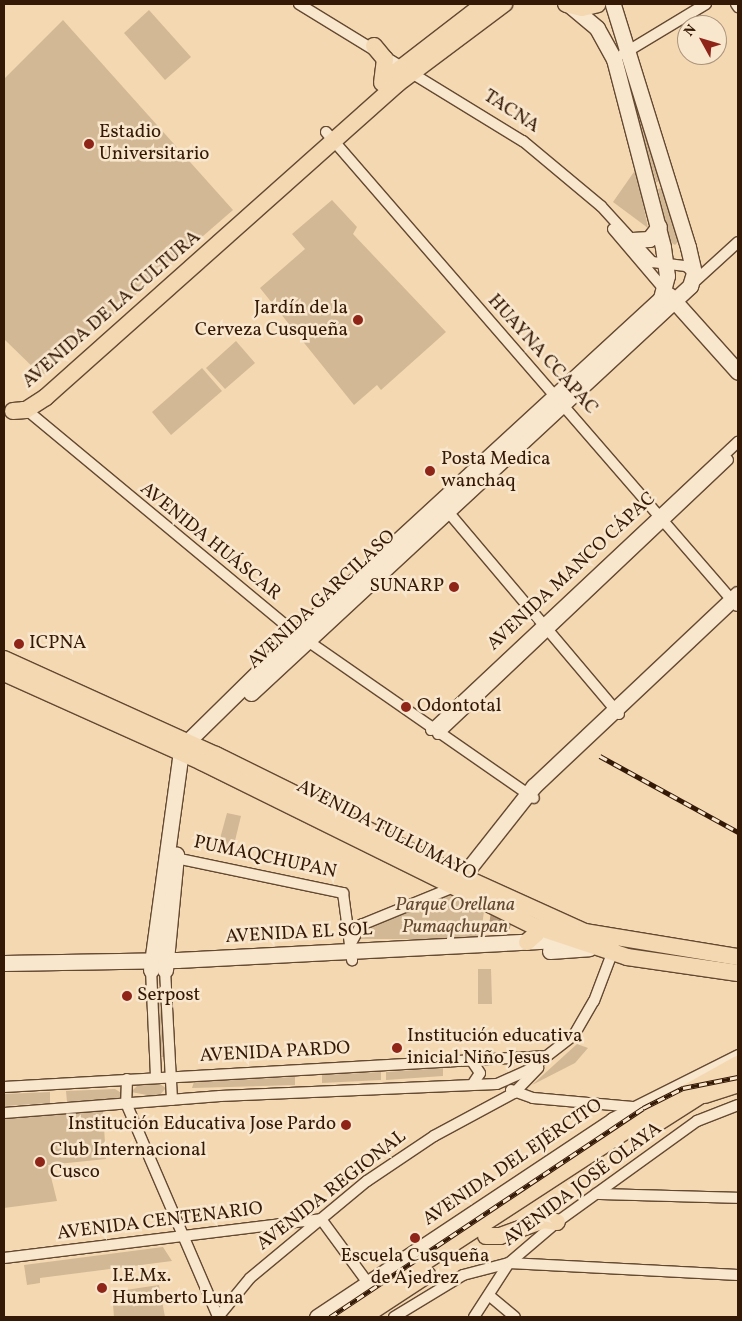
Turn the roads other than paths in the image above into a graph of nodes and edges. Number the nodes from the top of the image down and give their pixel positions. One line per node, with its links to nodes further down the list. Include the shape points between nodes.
1 (299, 4): 8 (street, TACNA)
2 (484, 4): 10 (main road, AVENIDA DE LA CULTURA)
3 (504, 4): 10 (main road, AVENIDA DE LA CULTURA)
4 (598, 4): 7 (main road)
5 (613, 4): 9 (main road)
6 (706, 4): 9 (street)
7 (568, 5): 9 (main road, via 597,28)
8 (374, 46): 10 (street, TACNA); 11 (main road, via 385,59)
9 (620, 56): 14 (main road); 18 (main road, via 688,247)
10 (407, 68): 11 (main road, AVENIDA DE LA CULTURA); 12 (main road, AVENIDA DE LA CULTURA); 13 (street, TACNA, via 523,141)
11 (382, 83): 12 (main road, AVENIDA DE LA CULTURA)
12 (329, 136): 22 (street, HUAYNA CCAPAC); 23 (main road, AVENIDA DE LA CULTURA)
13 (592, 200): 15 (street, TACNA); 19 (street, TACNA)
14 (659, 226): 15 (main road, via 649,239); 17 (main road)
15 (632, 240): 17 (street, TACNA, via 652,262)
16 (738, 242): 18 (street)
17 (666, 265): 18 (street, TACNA, via 686,266); 19 (main road)
18 (692, 280): 20 (main road, AVENIDA GARCILASO)
19 (666, 286): 20 (main road, TACNA); 22 (main road, AVENIDA GARCILASO, via 657,304)
20 (675, 302): 21 (main road, TACNA); 22 (main road, AVENIDA GARCILASO)
21 (738, 372)
22 (561, 401): 26 (main road, AVENIDA GARCILASO); 27 (street, HUAYNA CCAPAC)
23 (16, 411): 30 (street, AVENIDA HUÁSCAR)
24 (738, 442): 27 (street, AVENIDA MANCO CÁPAC)
25 (738, 451): 27 (street, AVENIDA MANCO CÁPAC)
26 (444, 507): 29 (street); 30 (main road, AVENIDA GARCILASO)
27 (660, 518): 28 (street, HUAYNA CCAPAC); 29 (street, AVENIDA MANCO CÁPAC)
28 (736, 601): 33 (main road)
29 (546, 626): 33 (street); 34 (street, AVENIDA MANCO CÁPAC)
30 (302, 638): 34 (street, AVENIDA HUÁSCAR); 35 (main road, AVENIDA GARCILASO)
31 (4, 659): 35 (main road, AVENIDA TULLUMAYO)
32 (4, 673): 35 (main road, AVENIDA TULLUMAYO)
33 (617, 712): 36 (main road)
34 (434, 732): 36 (street, AVENIDA HUÁSCAR)
35 (190, 751): 37 (main road); 38 (main road, AVENIDA TULLUMAYO); 49 (main road)
36 (531, 795): 38 (main road); 38 (main road, via 493,850)
37 (175, 858): 39 (street, PUMAQCHUPAN, via 316,885 345,897); 49 (main road)
38 (462, 881): 40 (street); 41 (main road, AVENIDA TULLUMAYO); 44 (main road, AVENIDA TULLUMAYO)
39 (350, 917): 40 (street); 46 (street)
40 (361, 925): 46 (street)
41 (534, 926): 42 (main road, AVENIDA TULLUMAYO); 43 (main road, via 536,934)
42 (568, 939): 43 (main road, AVENIDA EL SOL); 44 (main road, AVENIDA TULLUMAYO)
43 (527, 942): 46 (main road, AVENIDA EL SOL)
44 (592, 942): 45 (main road, AVENIDA TULLUMAYO); 46 (main road, AVENIDA EL SOL)
45 (614, 946): 47 (main road, AVENIDA TULLUMAYO); 51 (main road, AVENIDA TULLUMAYO); 52 (street, via 586,1018)
46 (352, 952): 49 (main road, AVENIDA EL SOL)
47 (738, 957)
48 (4, 963): 49 (main road, AVENIDA EL SOL)
49 (158, 965): 50 (main road, AVENIDA EL SOL); 56 (street); 57 (street)
50 (4, 973)
51 (738, 973)
52 (549, 1056): 54 (street, AVENIDA PARDO); 60 (street); 65 (street, AVENIDA REGIONAL)
53 (738, 1056): 69 (main road, AVENIDA DEL EJÉRCITO)
54 (472, 1061): 56 (street, AVENIDA PARDO); 62 (street, via 480,1073)
55 (738, 1064): 80 (main road, AVENIDA DEL EJÉRCITO, via 668,1103)
56 (172, 1075): 57 (street, AVENIDA PARDO); 66 (street)
57 (156, 1076): 59 (street, AVENIDA PARDO)
58 (738, 1076): 64 (main road)
59 (127, 1079): 63 (street, AVENIDA PARDO); 67 (street)
60 (504, 1082): 62 (street); 65 (street)
61 (738, 1082): 64 (highway)
62 (472, 1085): 66 (street)
63 (4, 1087)
64 (704, 1093): 75 (main road)
65 (511, 1094): 69 (street); 73 (street, AVENIDA REGIONAL, via 404,1156)
66 (172, 1100): 67 (street)
67 (126, 1103): 70 (street); 76 (street)
68 (738, 1105): 71 (street, AVENIDA JOSÉ OLAYA, via 697,1121)
69 (632, 1108): 80 (main road, AVENIDA DEL EJÉRCITO)
70 (4, 1114)
71 (596, 1194): 72 (street); 74 (street, AVENIDA JOSÉ OLAYA)
72 (738, 1198)
73 (321, 1219): 76 (street, AVENIDA CENTENARIO); 80 (street); 82 (street, AVENIDA REGIONAL, via 250,1278)
74 (557, 1222): 75 (main road, via 544,1220 500,1236); 78 (street, AVENIDA JOSÉ OLAYA)
75 (486, 1236): 86 (main road)
76 (182, 1237): 77 (street, AVENIDA CENTENARIO); 82 (street)
77 (4, 1258)
78 (509, 1263): 79 (street); 81 (street); 87 (street, AVENIDA JOSÉ OLAYA, via 463,1275)
79 (738, 1275)
80 (373, 1289): 83 (main road, AVENIDA DEL EJÉRCITO); 84 (main road, AVENIDA DEL EJÉRCITO); 85 (street)
81 (491, 1297): 88 (street); 89 (street)
82 (218, 1317)
83 (318, 1317)
84 (340, 1317)
85 (354, 1317)
86 (363, 1317)
87 (394, 1317)
88 (474, 1317)
89 (515, 1317)

